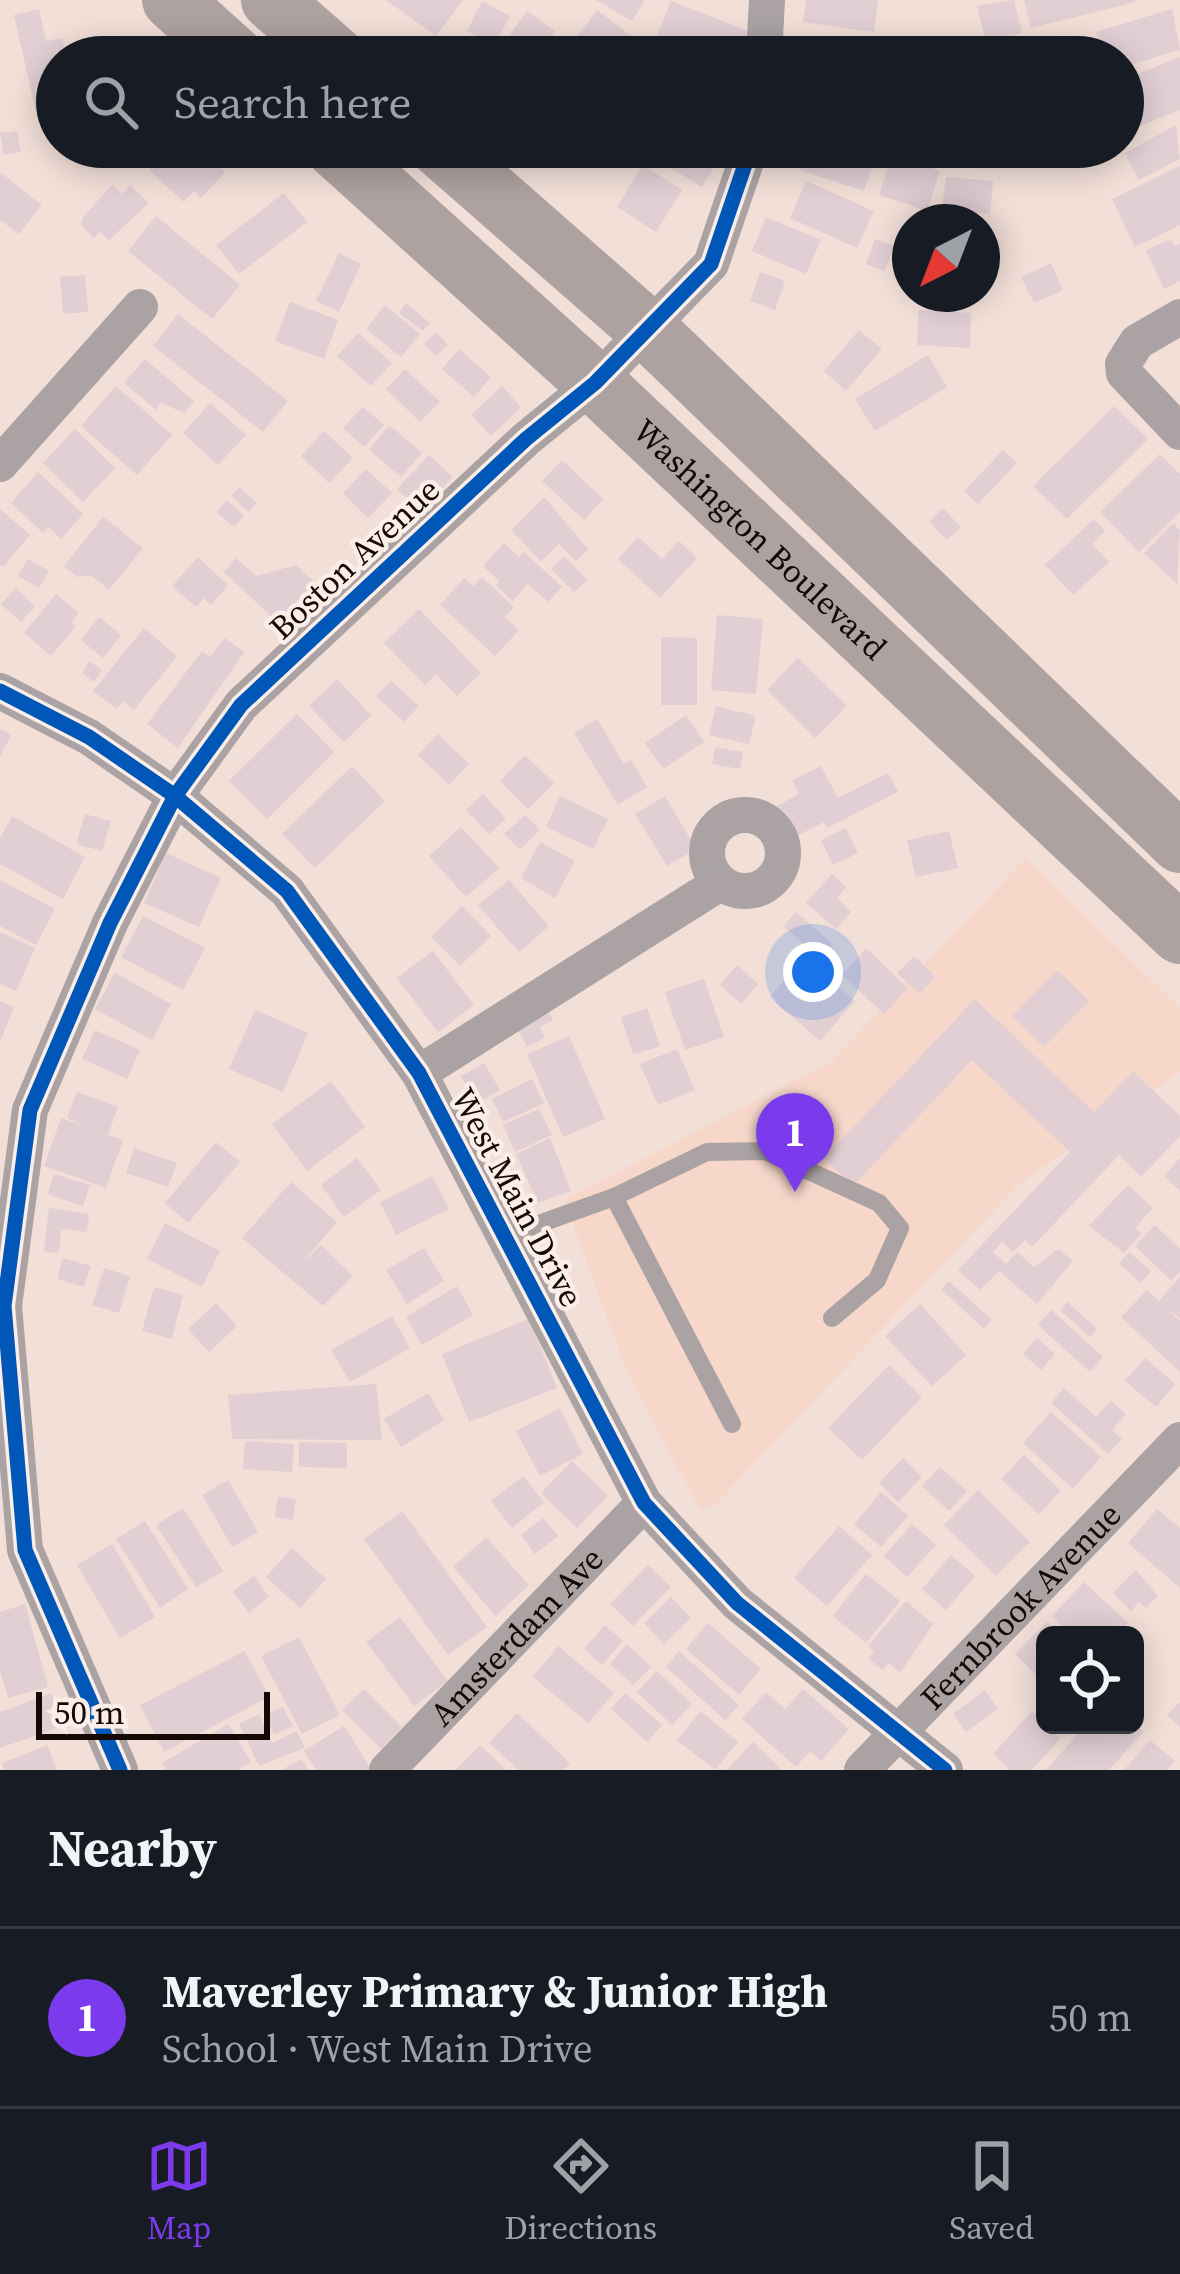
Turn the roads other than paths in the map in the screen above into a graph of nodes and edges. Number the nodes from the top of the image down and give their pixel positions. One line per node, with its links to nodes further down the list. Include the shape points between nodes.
1 (172, 0): 4 (highway)
2 (271, 0): 5 (highway)
3 (767, 0): 6 (street)
4 (212, 36)
5 (312, 36)
6 (765, 36)
7 (357, 168): 13 (highway, Washington Boulevard)
8 (463, 168): 12 (highway)
9 (744, 168): 12 (street, Boston Avenue, via 711,264)
10 (140, 307): 15 (street)
11 (1180, 317): 14 (street, via 1137,342 1123,364)
12 (649, 331): 13 (street, Boston Avenue); 18 (highway)
13 (596, 383): 17 (street, Boston Avenue, via 241,705); 20 (highway, Washington Boulevard)
14 (1180, 432)
15 (0, 464)
16 (0, 691): 17 (street, West Main Drive, via 89,737)
17 (175, 796): 21 (street, West Main Drive, via 287,891); 28 (street, Boston Avenue, via 30,1110 4,1306)
18 (1180, 843)
19 (720, 883): 21 (street)
20 (1180, 934)
21 (418, 1073): 23 (street, West Main Drive)
22 (614, 1197): 23 (lane); 24 (lane, via 707,1152 765,1151 879,1203 900,1228 877,1280); 25 (lane)
23 (508, 1235): 27 (street, West Main Drive)
24 (832, 1318)
25 (732, 1424)
26 (1180, 1440): 29 (street, Fernbrook Avenue)
27 (644, 1503): 29 (street, West Main Drive, via 737,1604); 31 (street, Amsterdam Ave)
28 (13, 1554): 30 (street, Boston Avenue)
29 (898, 1731): 32 (street, Fernbrook Avenue); 33 (street, West Main Drive)
30 (120, 1770)
31 (387, 1770)
32 (862, 1770)
33 (945, 1770)

